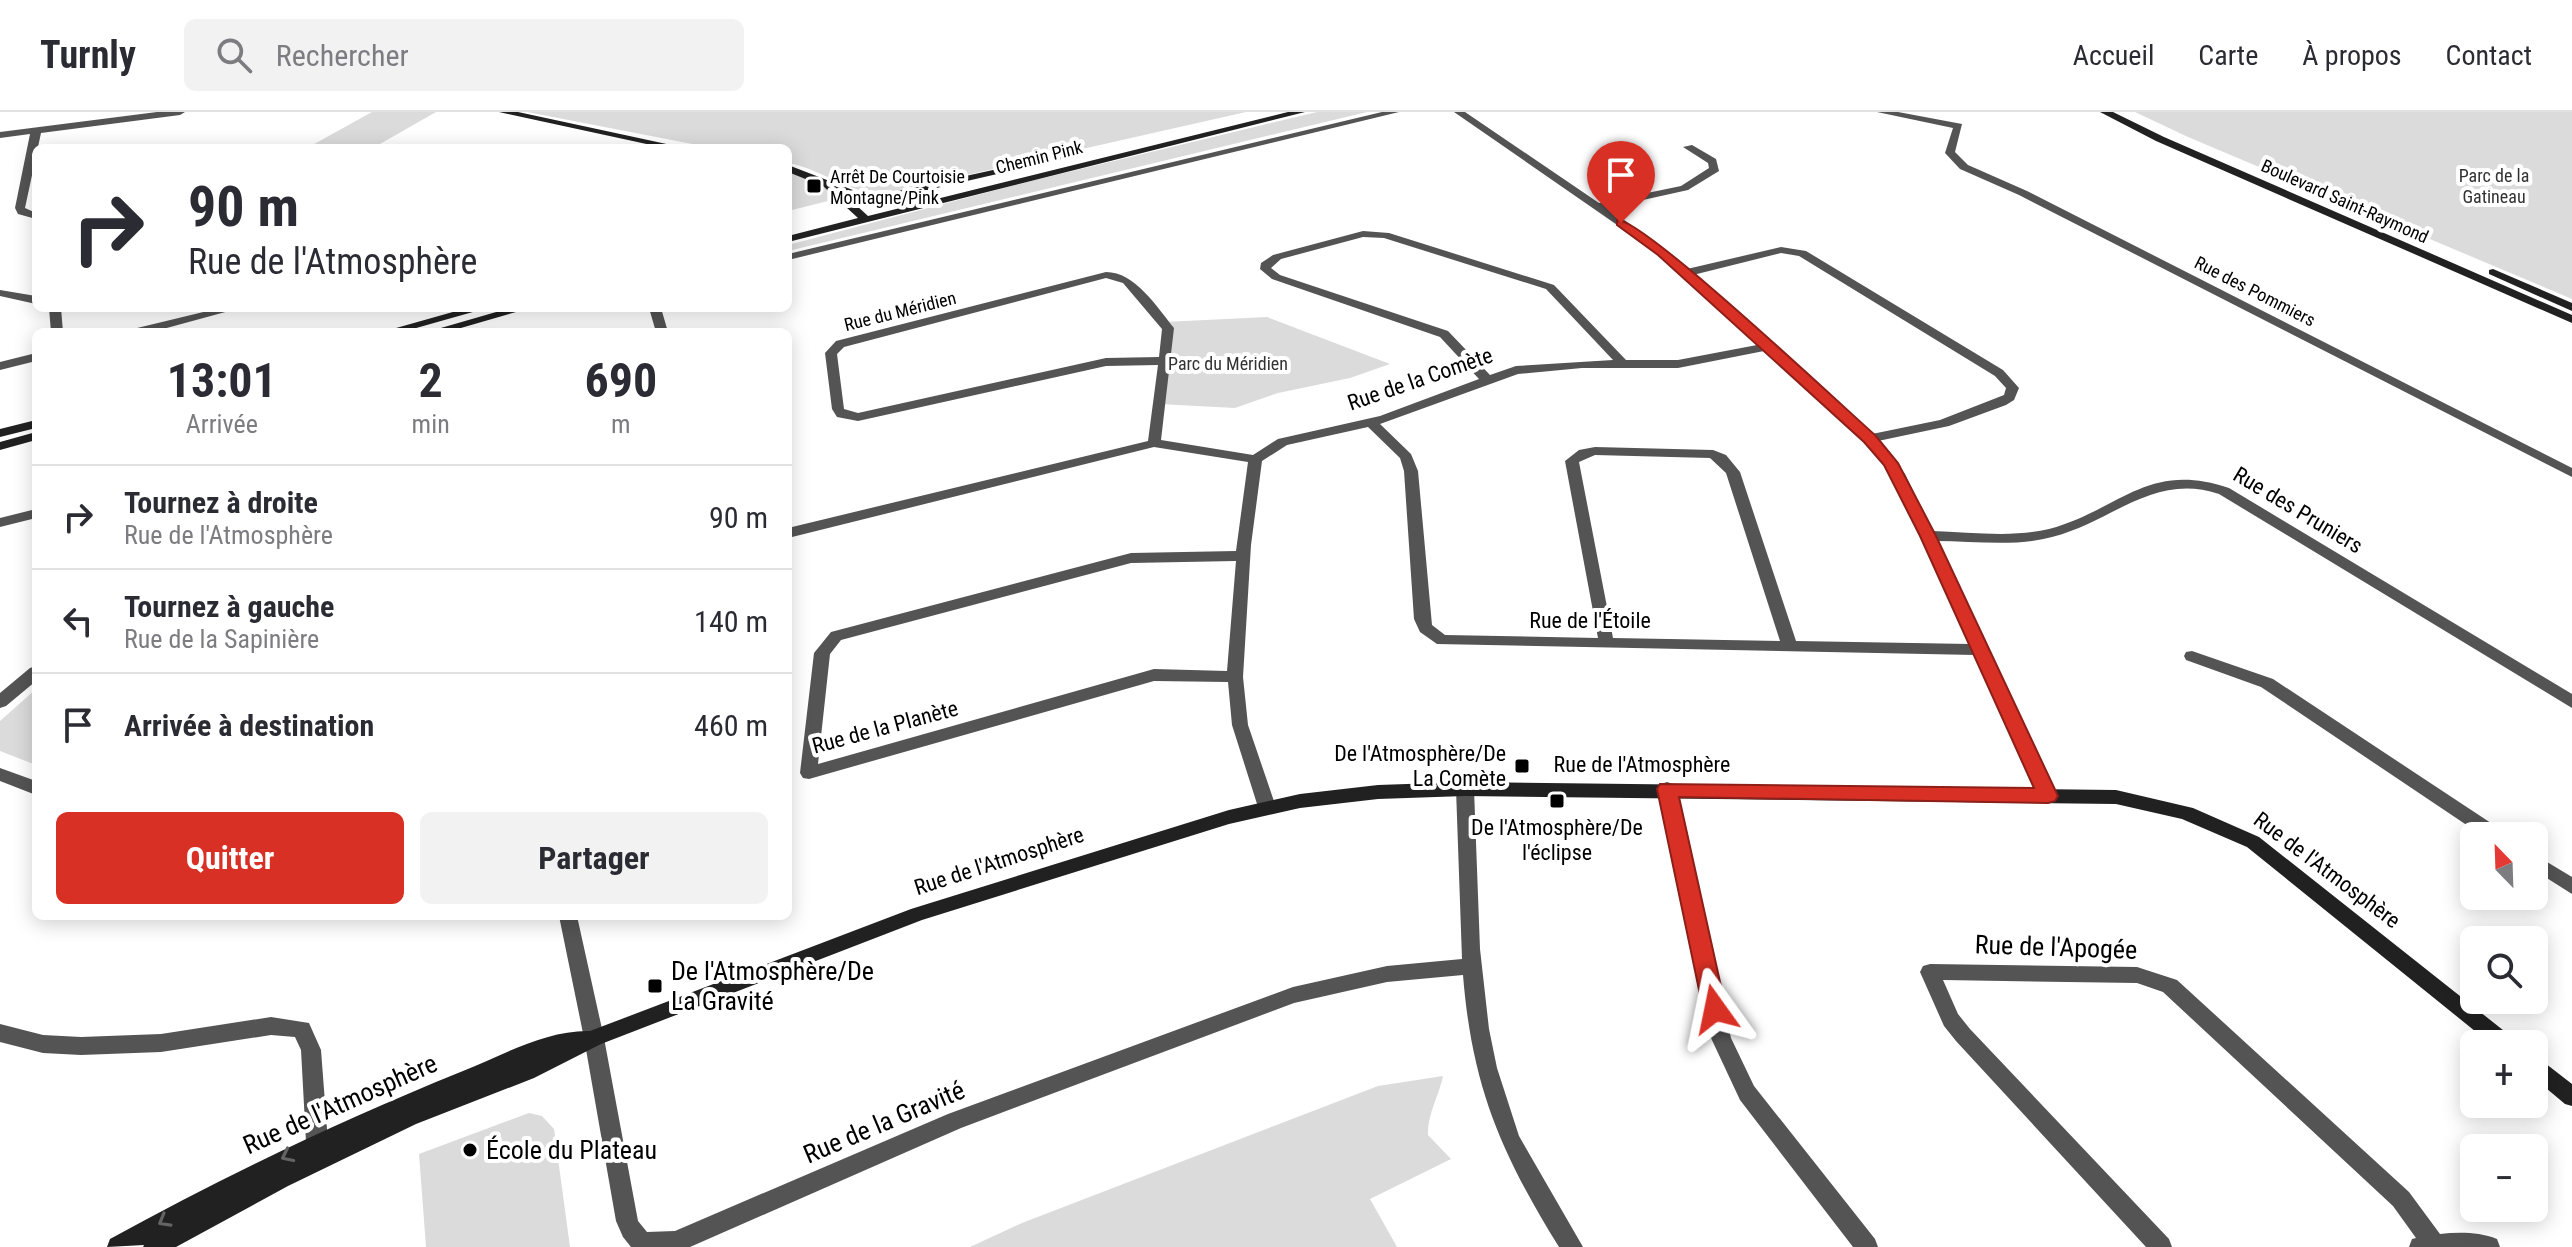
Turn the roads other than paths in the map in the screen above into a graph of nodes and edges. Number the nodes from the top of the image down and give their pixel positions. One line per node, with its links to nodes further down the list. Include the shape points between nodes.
1 (180, 112): 10 (street)
2 (504, 112): 13 (main road)
3 (1258, 112): 15 (main road, Chemin Pink)
4 (1300, 112): 21 (main road, Chemin Pink)
5 (1394, 112): 24 (street)
6 (1459, 112): 19 (street)
7 (1882, 112): 50 (street, Rue des Pommiers, via 1959,126 1950,153 1964,167)
8 (2104, 112): 9 (main road)
9 (2125, 117): 28 (main road, Boulevard Saint-Raymond); 32 (main road, Boulevard Saint-Raymond)
10 (36, 131): 11 (street); 12 (street)
11 (0, 135)
12 (35, 144)
13 (660, 144)
14 (1688, 147): 19 (street, via 1712,161 1715,169 1684,188)
15 (1085, 153): 18 (main road, via 894,196 866,197); 21 (main road, Chemin Pink)
16 (792, 169): 18 (main road)
17 (32, 176): 20 (street, via 20,208)
18 (827, 184): 21 (main road)
19 (1598, 207): 25 (street)
20 (32, 215)
21 (861, 215): 22 (main road, Chemin Pink); 23 (main road, Chemin Pink)
22 (792, 227)
23 (792, 238)
24 (792, 256)
25 (1685, 273): 36 (street); 46 (street, via 1781,250 1802,253 1999,373 2013,388 2001,402 1944,423)
26 (0, 293): 27 (street)
27 (32, 299)
28 (2572, 307)
29 (215, 312): 33 (street)
30 (466, 312): 34 (main road)
31 (509, 312): 35 (main road)
32 (2572, 319)
33 (153, 328)
34 (404, 328)
35 (448, 328)
36 (1765, 347): 39 (street, Rue de la Comète, via 1690,363); 46 (street)
37 (32, 358): 40 (street)
38 (1165, 361): 38 (street, Rue du Méridien, via 1164,322 1115,275 847,342 835,348 831,359 838,409 858,417 1106,362); 47 (street, Rue du Méridien)
39 (1622, 363): 41 (street, Rue de la Comète, via 1550,365); 41 (street, via 1550,287 1385,235 1363,234 1277,257 1265,265 1276,277 1444,334)
40 (0, 366)
41 (1486, 379): 42 (street, Rue de la Comète)
42 (1372, 423): 49 (street, Rue de la Comète, via 1295,438); 56 (street, Rue de l'Étoile, via 1406,457 1411,471 1422,619 1432,635 1454,642)
43 (32, 425): 44 (main road)
44 (0, 433)
45 (32, 437): 48 (main road)
46 (1869, 439): 54 (street, via 1898,474)
47 (1154, 443): 49 (street); 53 (street)
48 (0, 446)
49 (1255, 459): 55 (street)
50 (2572, 473)
51 (32, 514): 52 (street)
52 (0, 523)
53 (792, 532)
54 (1928, 536): 58 (street); 63 (street, Rue des Pruniers, via 2052,533 2169,483 2200,481)
55 (1243, 556): 61 (street); 61 (street, Rue de la Planète, via 1131,558 836,636 822,653 809,773 1154,675)
56 (1606, 641): 57 (street, Rue de l'Étoile); 57 (street, via 1572,461 1595,451 1721,458 1733,472)
57 (1789, 645): 58 (street, Rue de l'Étoile)
58 (1980, 650): 68 (street)
59 (2192, 656): 70 (street, via 2267,683)
60 (32, 675): 62 (street)
61 (1235, 677): 69 (street, via 1240,725)
62 (0, 702)
63 (2572, 702)
64 (0, 774): 65 (street)
65 (32, 786)
66 (1465, 789): 67 (main road, Rue de l'Atmosphère); 69 (main road, Rue de l'Atmosphère, via 1378,792); 74 (street)
67 (1667, 789): 68 (main road, Rue de l'Atmosphère); 85 (street, via 1721,1038 1733,1067 1747,1093)
68 (2048, 796): 75 (main road, Rue de l'Atmosphère, via 2143,801 2243,836)
69 (1267, 807): 77 (main road, Rue de l'Atmosphère, via 918,914)
70 (2476, 822)
71 (2548, 871): 72 (street)
72 (2572, 887)
73 (569, 920): 77 (street, Rue de la Gravité)
74 (1474, 966): 77 (street, Rue de la Gravité, via 1387,974 1293,995 955,1121 676,1242 655,1246 631,1233 627,1221); 84 (street, via 1482,1045 1497,1106 1522,1163)
75 (2489, 1030)
76 (3, 1037): 80 (street, via 95,1046 175,1041 271,1026 302,1029 311,1050)
77 (594, 1038): 80 (main road, Rue de l'Atmosphère, via 561,1041)
78 (2548, 1077): 79 (main road)
79 (2572, 1097)
80 (319, 1150): 82 (main road, Rue de l'Atmosphère, one-way to 82, via 187,1207); 83 (main road, Rue de l'Atmosphère)
81 (2427, 1246): 86 (street, Rue de l'Apogée, via 2401,1199 2170,986 2137,975 1930,972 1963,1035); 87 (street)
82 (118, 1247)
83 (154, 1247)
84 (1572, 1247)
85 (1867, 1247)
86 (2161, 1247)
87 (2489, 1247)

